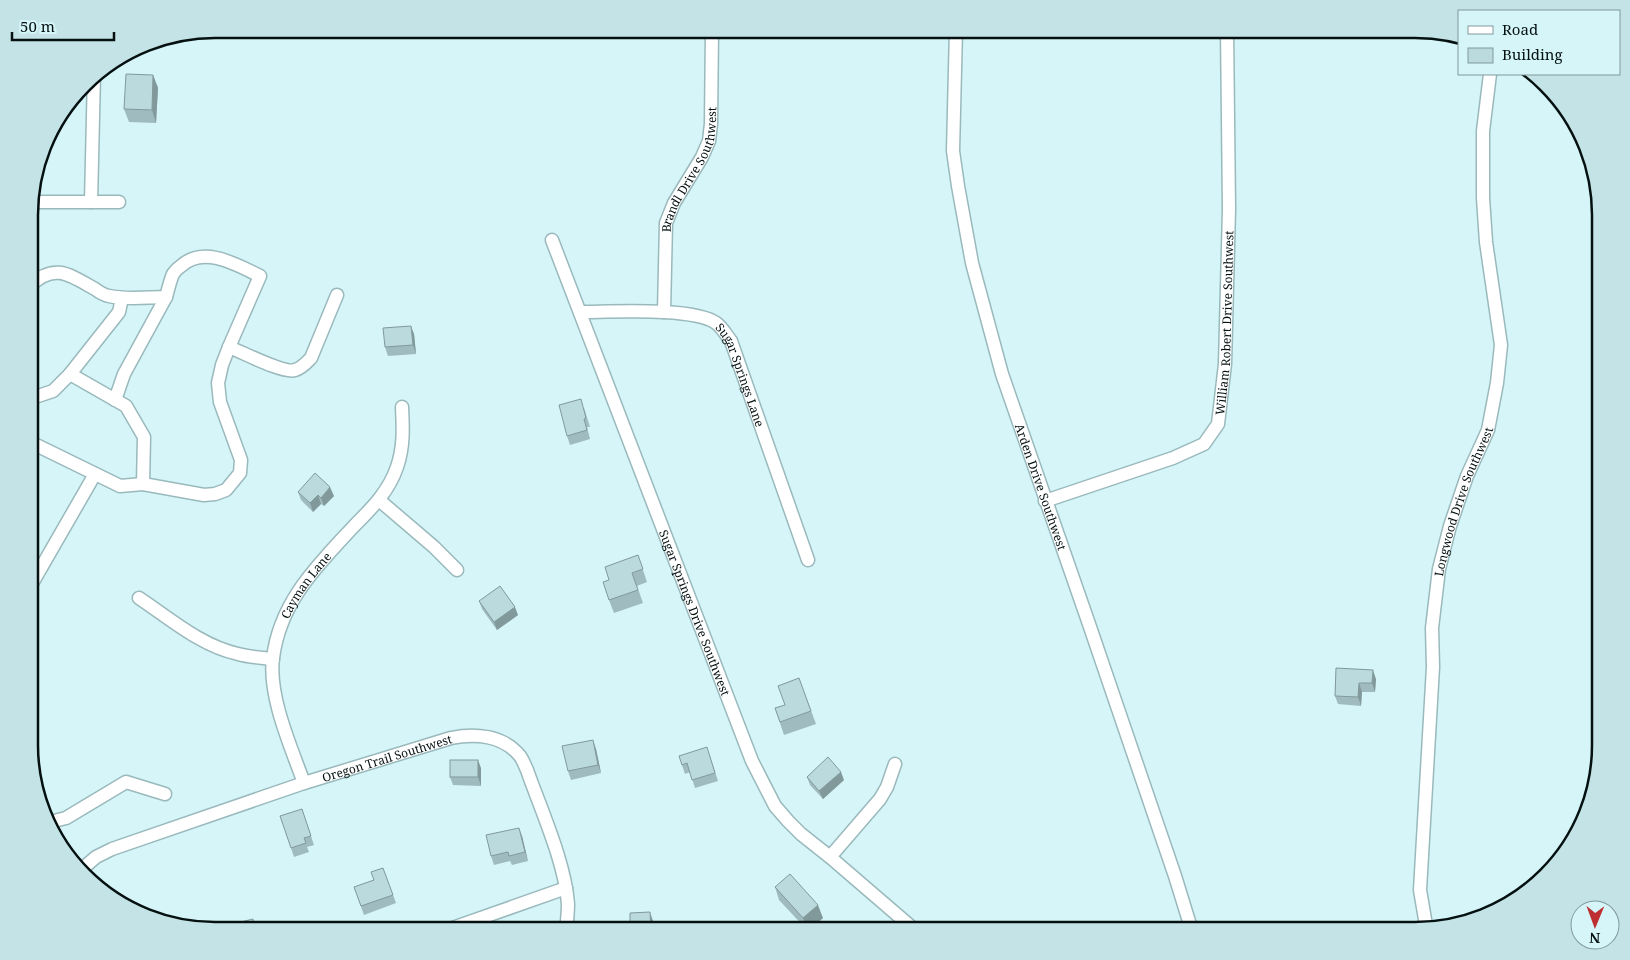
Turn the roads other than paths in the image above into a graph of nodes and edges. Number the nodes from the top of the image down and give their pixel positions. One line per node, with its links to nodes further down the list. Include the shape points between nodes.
1 (712, 38): 15 (street, Brandl Drive Southwest, via 709,141 666,223)
2 (956, 38): 25 (street, Arden Drive Southwest, via 953,151 970,254 1002,374)
3 (1227, 38): 25 (street, William Robert Drive Southwest, via 1229,209 1225,364 1218,424 1204,444 1173,458)
4 (1490, 75): 42 (street, Longwood Drive Southwest, via 1483,131 1483,198 1501,346 1488,430 1467,476 1439,569 1432,628 1420,890)
5 (94, 85): 7 (street)
6 (38, 202): 7 (street)
7 (90, 202): 8 (street)
8 (118, 202)
9 (552, 240): 14 (street, Sugar Springs Drive Southwest)
10 (38, 279): 13 (street, via 59,271 107,296)
11 (337, 295): 16 (street, via 311,358 303,367 284,371)
12 (166, 297): 13 (street); 16 (street, via 173,273 187,260 198,257 212,256 260,276); 19 (street, via 124,374)
13 (122, 298): 17 (street, via 119,312)
14 (580, 312): 15 (street, Sugar Springs Lane); 35 (street, Sugar Springs Drive Southwest, via 752,761 775,806 800,834)
15 (664, 312): 26 (street, Sugar Springs Lane, via 693,314 716,323 731,341)
16 (229, 347): 23 (street, via 218,383 220,402 241,460 240,473 226,490 215,494 204,495)
17 (70, 374): 18 (street, via 53,391); 19 (street)
18 (38, 396)
19 (116, 400): 23 (street, via 126,406 144,437)
20 (402, 407): 24 (street, Cayman Lane, via 401,452 397,468)
21 (38, 446): 22 (street)
22 (95, 474): 23 (street, via 120,486); 27 (street)
23 (143, 484)
24 (379, 500): 28 (street); 30 (street, Cayman Lane, via 301,586 283,620)
25 (1045, 501): 41 (street, Arden Drive Southwest)
26 (808, 560)
27 (38, 561)
28 (457, 570)
29 (139, 598): 30 (street, via 215,646 236,654)
30 (273, 659): 32 (street, Cayman Lane, via 278,706)
31 (895, 764): 35 (street, via 880,800)
32 (304, 783): 36 (street, Oregon Trail Southwest, via 112,849); 37 (street, Oregon Trail Southwest, via 451,738 468,734 490,737 520,756 560,862)
33 (165, 794): 34 (street, via 126,782 66,818)
34 (55, 821)
35 (830, 857): 40 (street, Sugar Springs Drive Southwest)
36 (85, 866)
37 (566, 888): 38 (street); 39 (street, Oregon Trail Southwest)
38 (470, 922)
39 (567, 922)
40 (906, 922)
41 (1189, 922)
42 (1425, 922)

